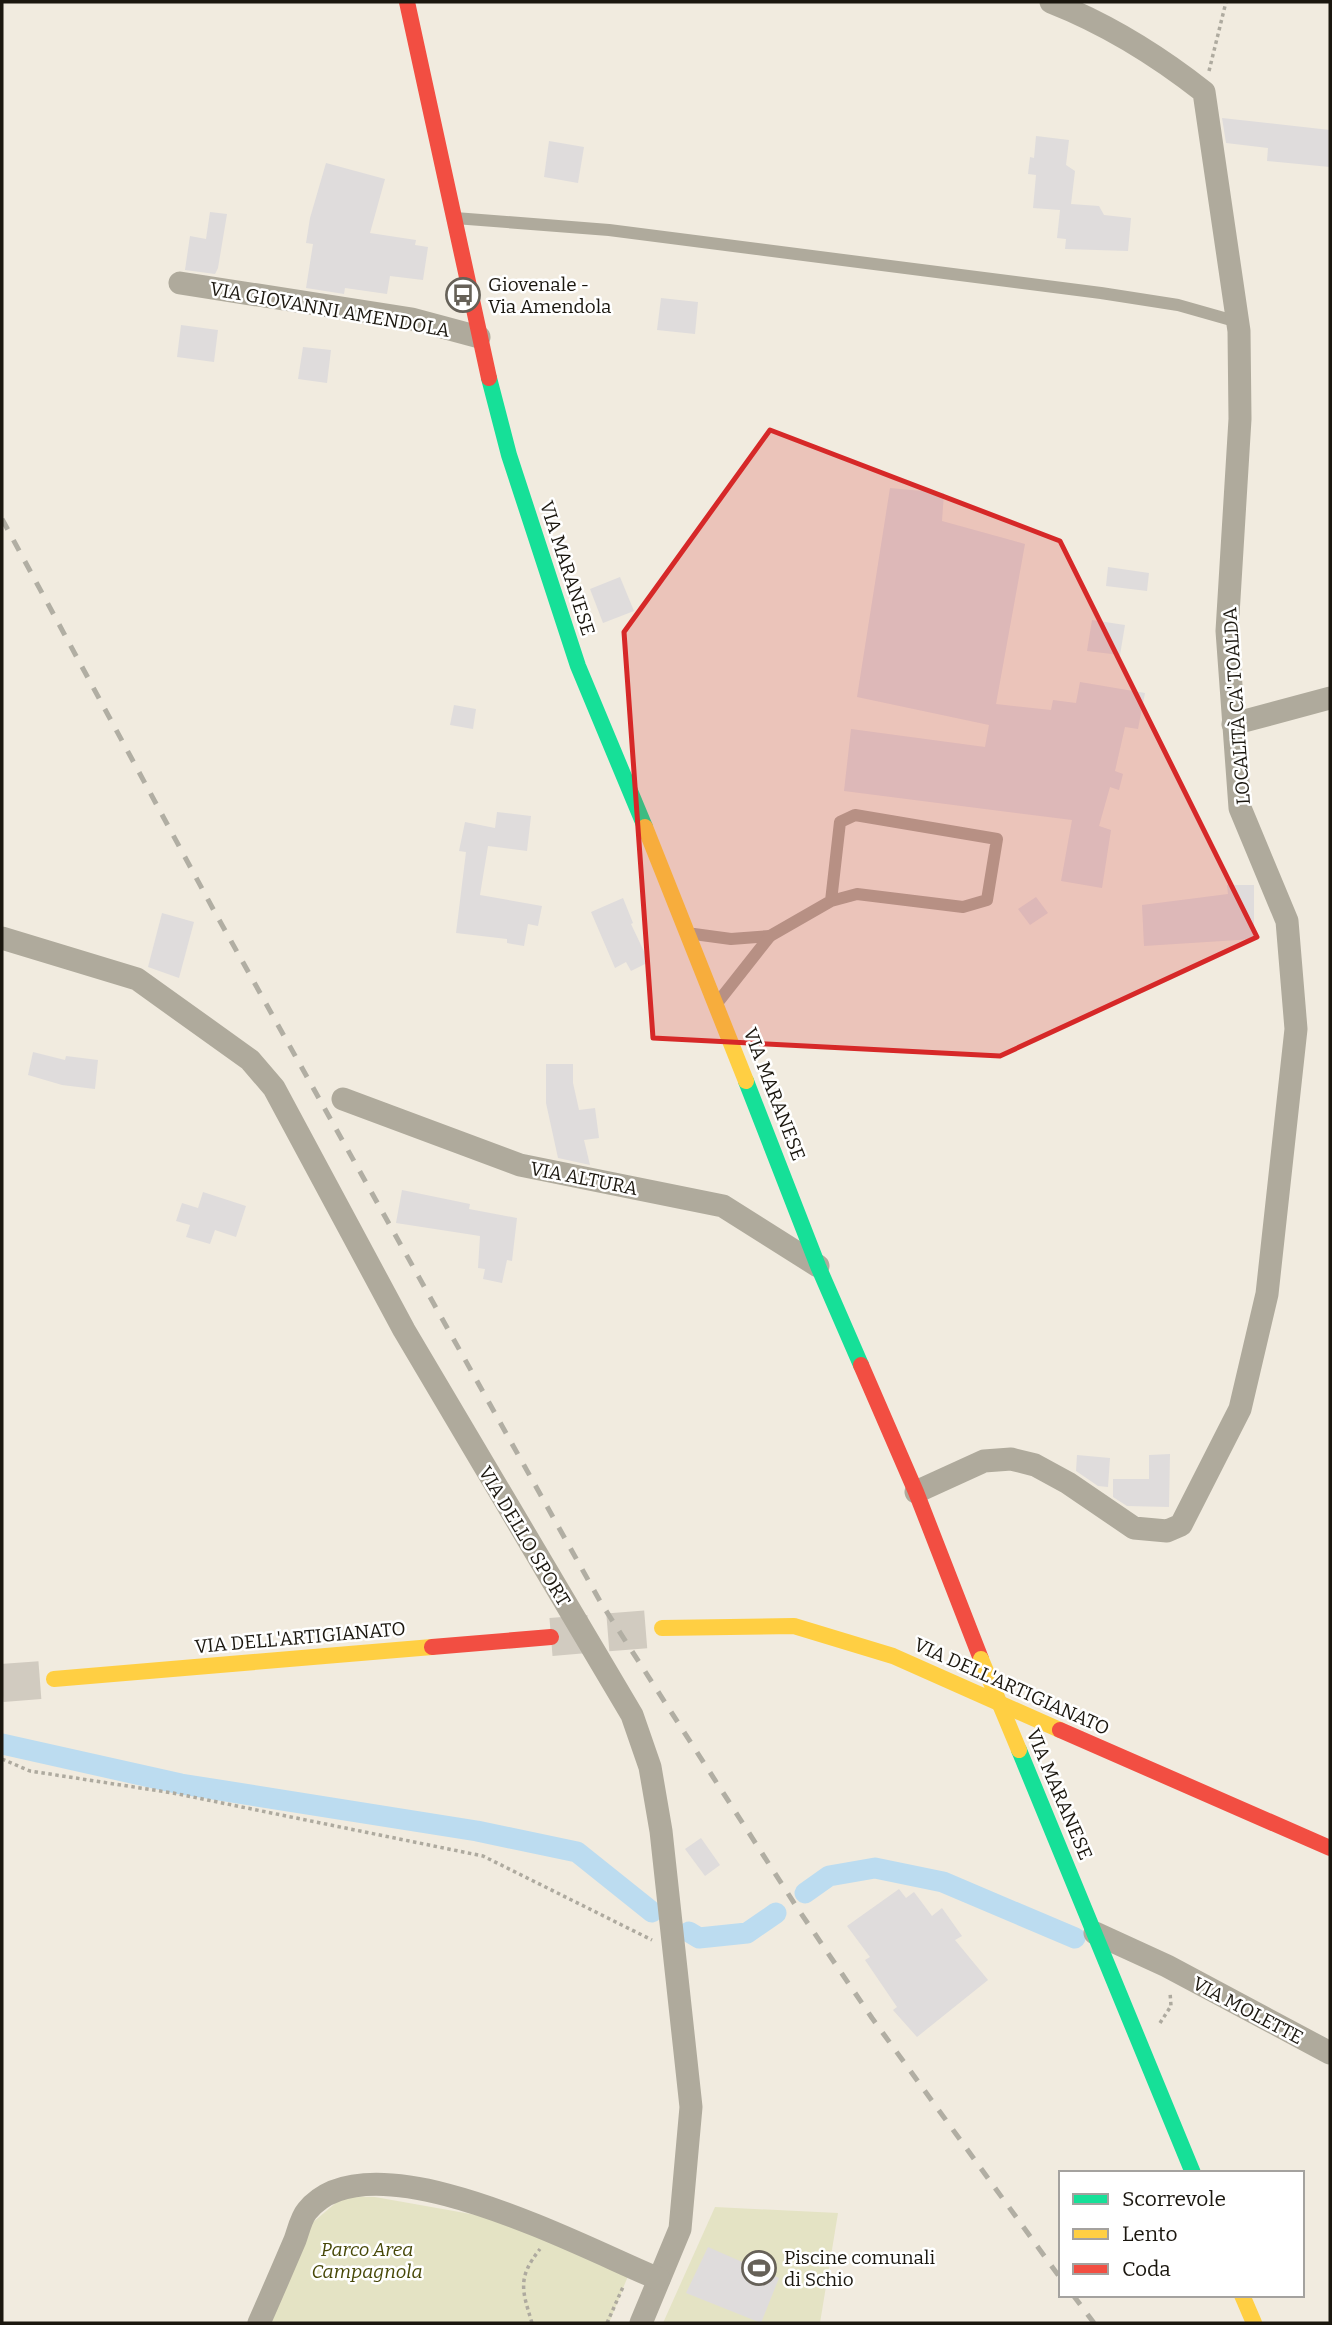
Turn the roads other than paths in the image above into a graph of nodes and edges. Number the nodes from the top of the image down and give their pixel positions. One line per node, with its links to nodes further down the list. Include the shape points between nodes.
1 (407, 2): 3 (main road, VIA MARANESE)
2 (1051, 2): 5 (street, LOCALITÀ CA' TOALDA, via 1095,20 1168,64 1204,92)
3 (455, 218): 5 (lane, via 609,230 1101,293 1178,305); 6 (main road, VIA MARANESE)
4 (180, 283): 6 (street, VIA GIOVANNI AMENDOLA, via 412,319)
5 (1238, 322): 8 (street, LOCALITÀ CA' TOALDA, via 1240,419 1227,631)
6 (479, 337): 10 (main road, VIA MARANESE, via 509,455 578,666)
7 (1330, 698): 8 (street)
8 (1233, 724): 16 (street, LOCALITÀ CA' TOALDA, via 1240,808 1287,921 1296,1029 1267,1294 1241,1409 1181,1525 1167,1531 1134,1528 1068,1483 1035,1465 1011,1459 984,1461)
9 (831, 901): 9 (lane, via 840,822 855,815 997,839 987,900 963,907 857,894); 11 (lane)
10 (689, 934): 11 (lane, via 731,939); 13 (main road, VIA MARANESE)
11 (770, 936): 13 (lane)
12 (2, 938): 24 (street, VIA DELLO SPORT, via 137,979 250,1060 274,1088 404,1329 632,1715 650,1767 661,1831 691,2107 680,2229)
13 (717, 1003): 15 (main road, VIA MARANESE)
14 (343, 1099): 15 (street, VIA ALTURA, via 520,1165 723,1206)
15 (818, 1266): 16 (main road, VIA MARANESE)
16 (915, 1492): 21 (main road, VIA MARANESE, bridge)
17 (662, 1628): 20 (main road, VIA DELL'ARTIGIANATO, via 794,1626 893,1656)
18 (551, 1637): 19 (main road, VIA DELL'ARTIGIANATO)
19 (54, 1679)
20 (1330, 1848)
21 (1096, 1933): 22 (street, VIA MOLETTE); 23 (main road, VIA MARANESE)
22 (1330, 2053)
23 (1192, 2171)
24 (659, 2279): 26 (street, via 554,2231 451,2195 383,2185 342,2186 307,2211); 27 (street, VIA DELLO SPORT)
25 (1243, 2297): 28 (main road)
26 (259, 2323)
27 (641, 2323)
28 (1254, 2323)

